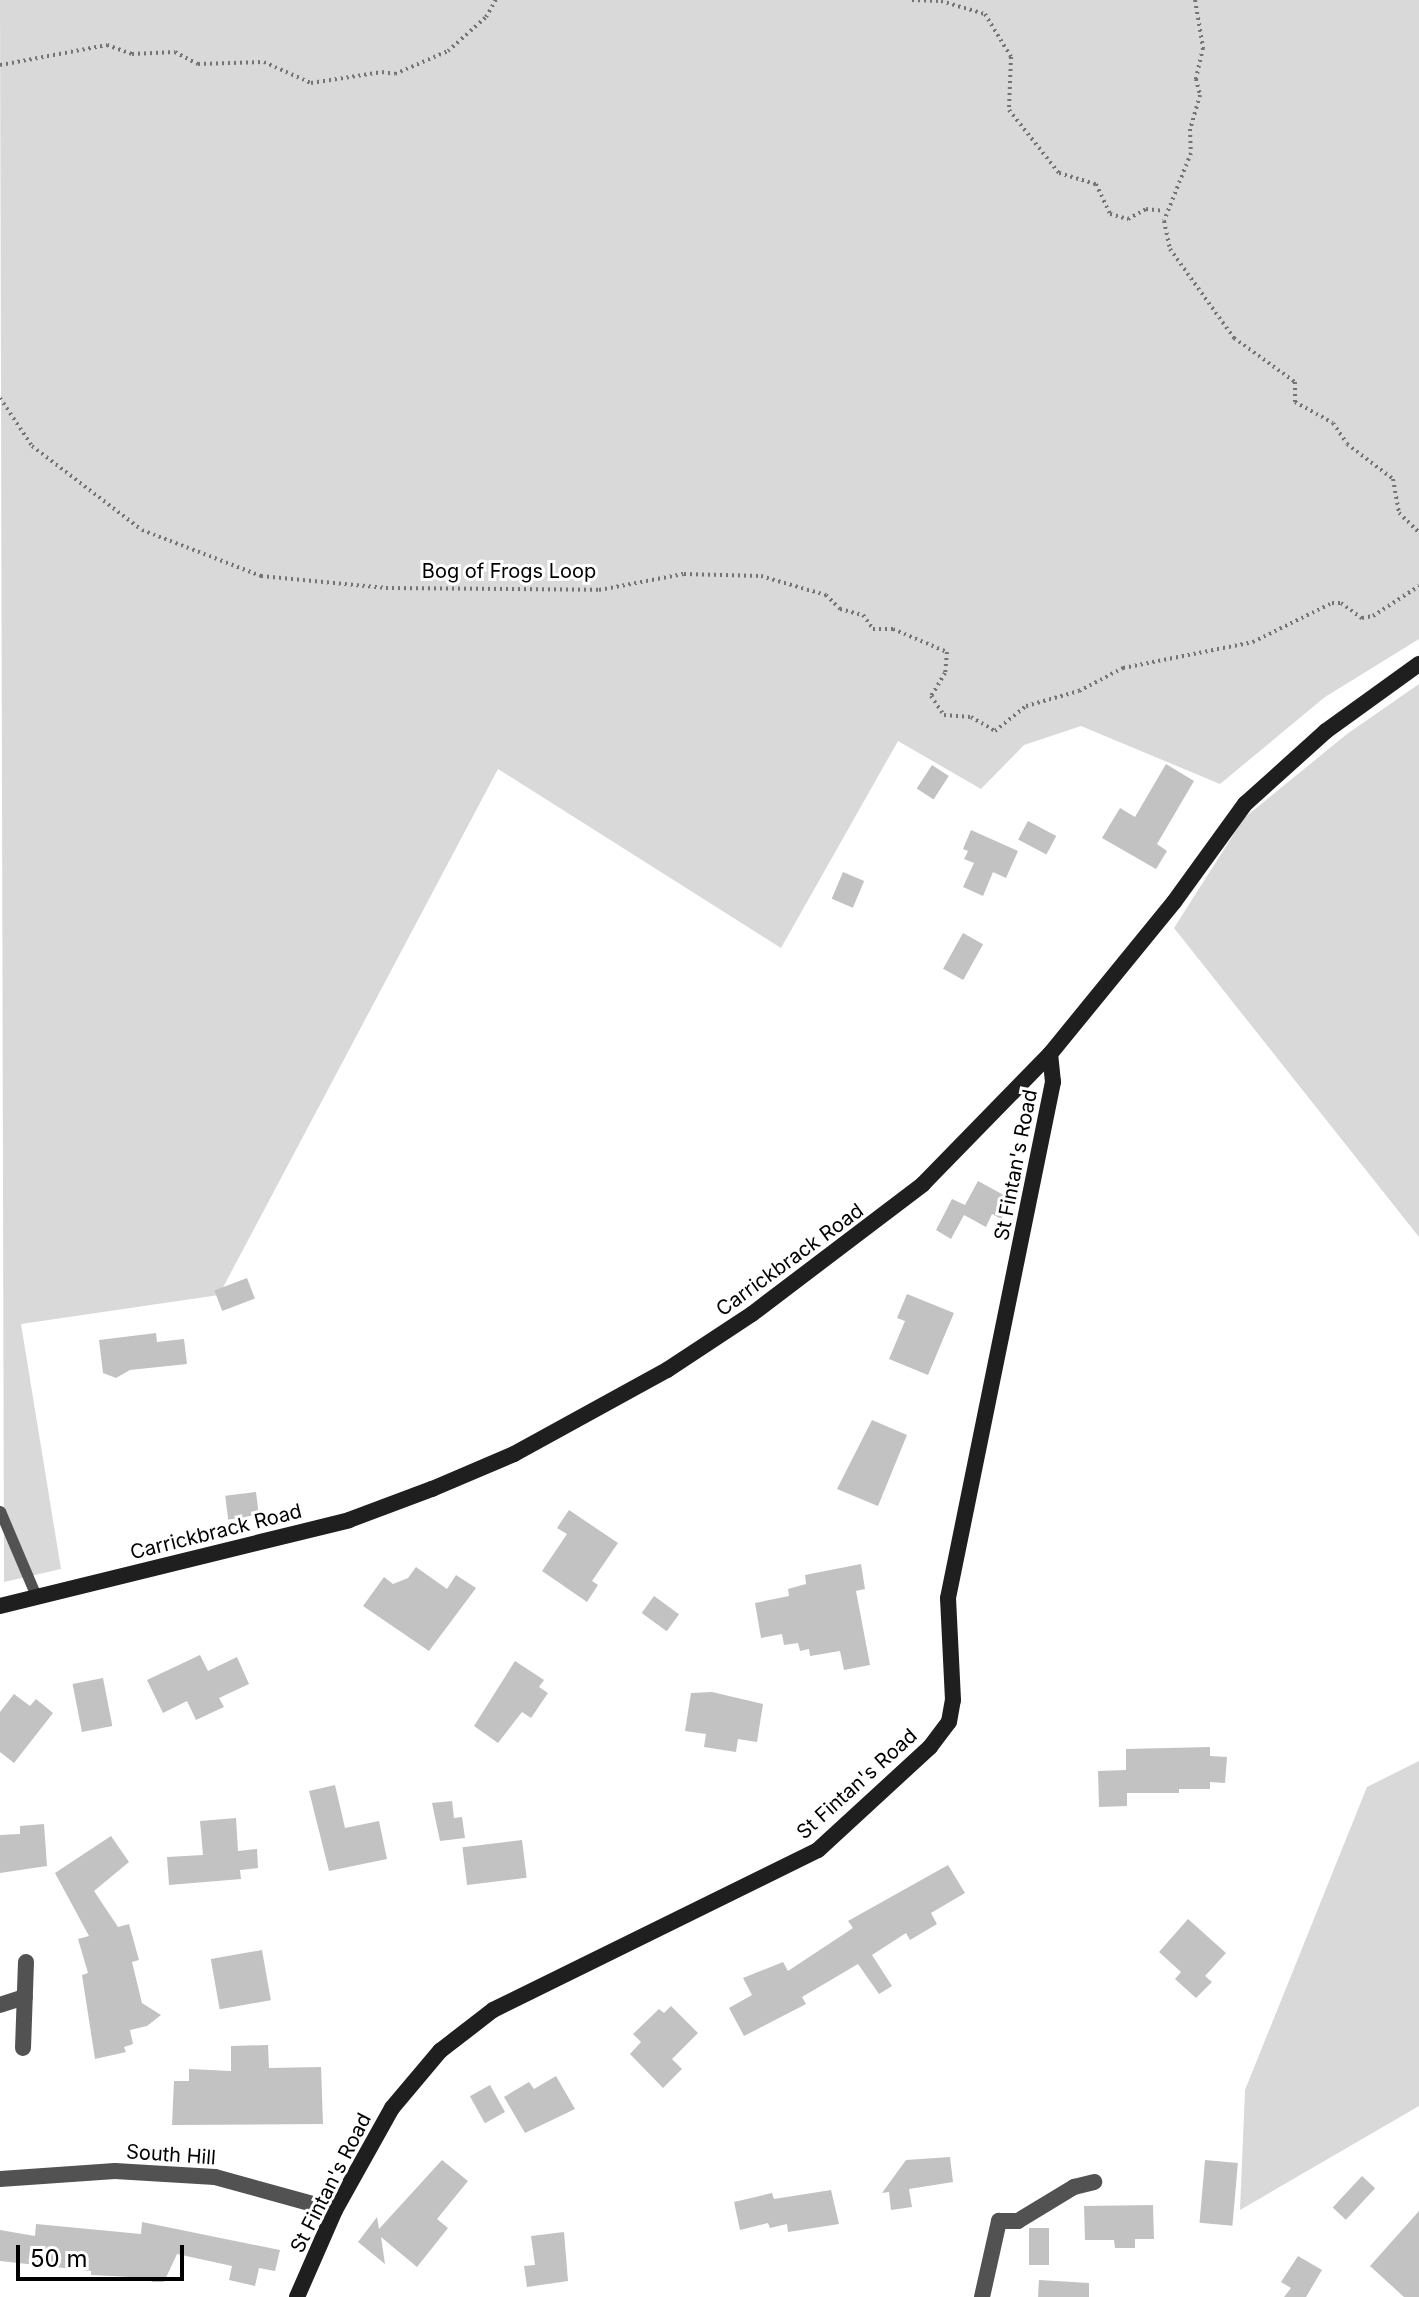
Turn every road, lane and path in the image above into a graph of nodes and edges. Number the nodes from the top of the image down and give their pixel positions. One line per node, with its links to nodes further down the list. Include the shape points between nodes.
1 (496, 0): 4 (path, via 486,17 448,51 395,74 311,83 264,62 198,64 175,52 132,54 107,45)
2 (912, 0): 5 (path, via 941,1 985,14 994,37 1011,57 1009,110 1059,173 1096,184 1110,214 1128,219 1146,209)
3 (1195, 0): 5 (path, via 1203,48 1196,79 1200,95 1190,129 1191,153)
4 (0, 65)
5 (1166, 212): 7 (path, via 1166,234 1176,261 1230,334 1295,382 1295,402 1333,423 1347,444 1393,479 1399,513)
6 (0, 398): 8 (path, Bog of Frogs Loop, via 32,446 142,530 261,576 386,588 599,590 684,574 761,576 826,595 840,609 863,615 873,629 893,629 947,652 945,673 931,696 944,715 971,717 995,731 1026,706 1079,691 1123,668 1253,642 1332,603 1341,603 1362,618 1373,616)
7 (1419, 532)
8 (1419, 586)
9 (1419, 664): 10 (main road, Carrickbrack Road, via 1326,731 1245,804 1174,902)
10 (1050, 1054): 12 (main road, Carrickbrack Road, via 923,1184 844,1249 667,1370 514,1454 349,1520); 20 (main road, St Fintan's Road, via 1053,1082 948,1598 953,1700 949,1722 930,1747 818,1850 493,2010 440,2051 392,2108)
11 (0, 1511): 12 (lane)
12 (36, 1596): 13 (main road, Carrickbrack Road)
13 (0, 1606)
14 (26, 1962): 15 (street)
15 (25, 1997): 16 (street); 17 (street)
16 (0, 2005)
17 (23, 2048)
18 (0, 2179): 20 (street, South Hill, via 115,2171 215,2177)
19 (1094, 2182): 22 (street, via 1074,2187 1018,2221 999,2221)
20 (335, 2210): 21 (main road, St Fintan's Road)
21 (297, 2297)
22 (982, 2297)

